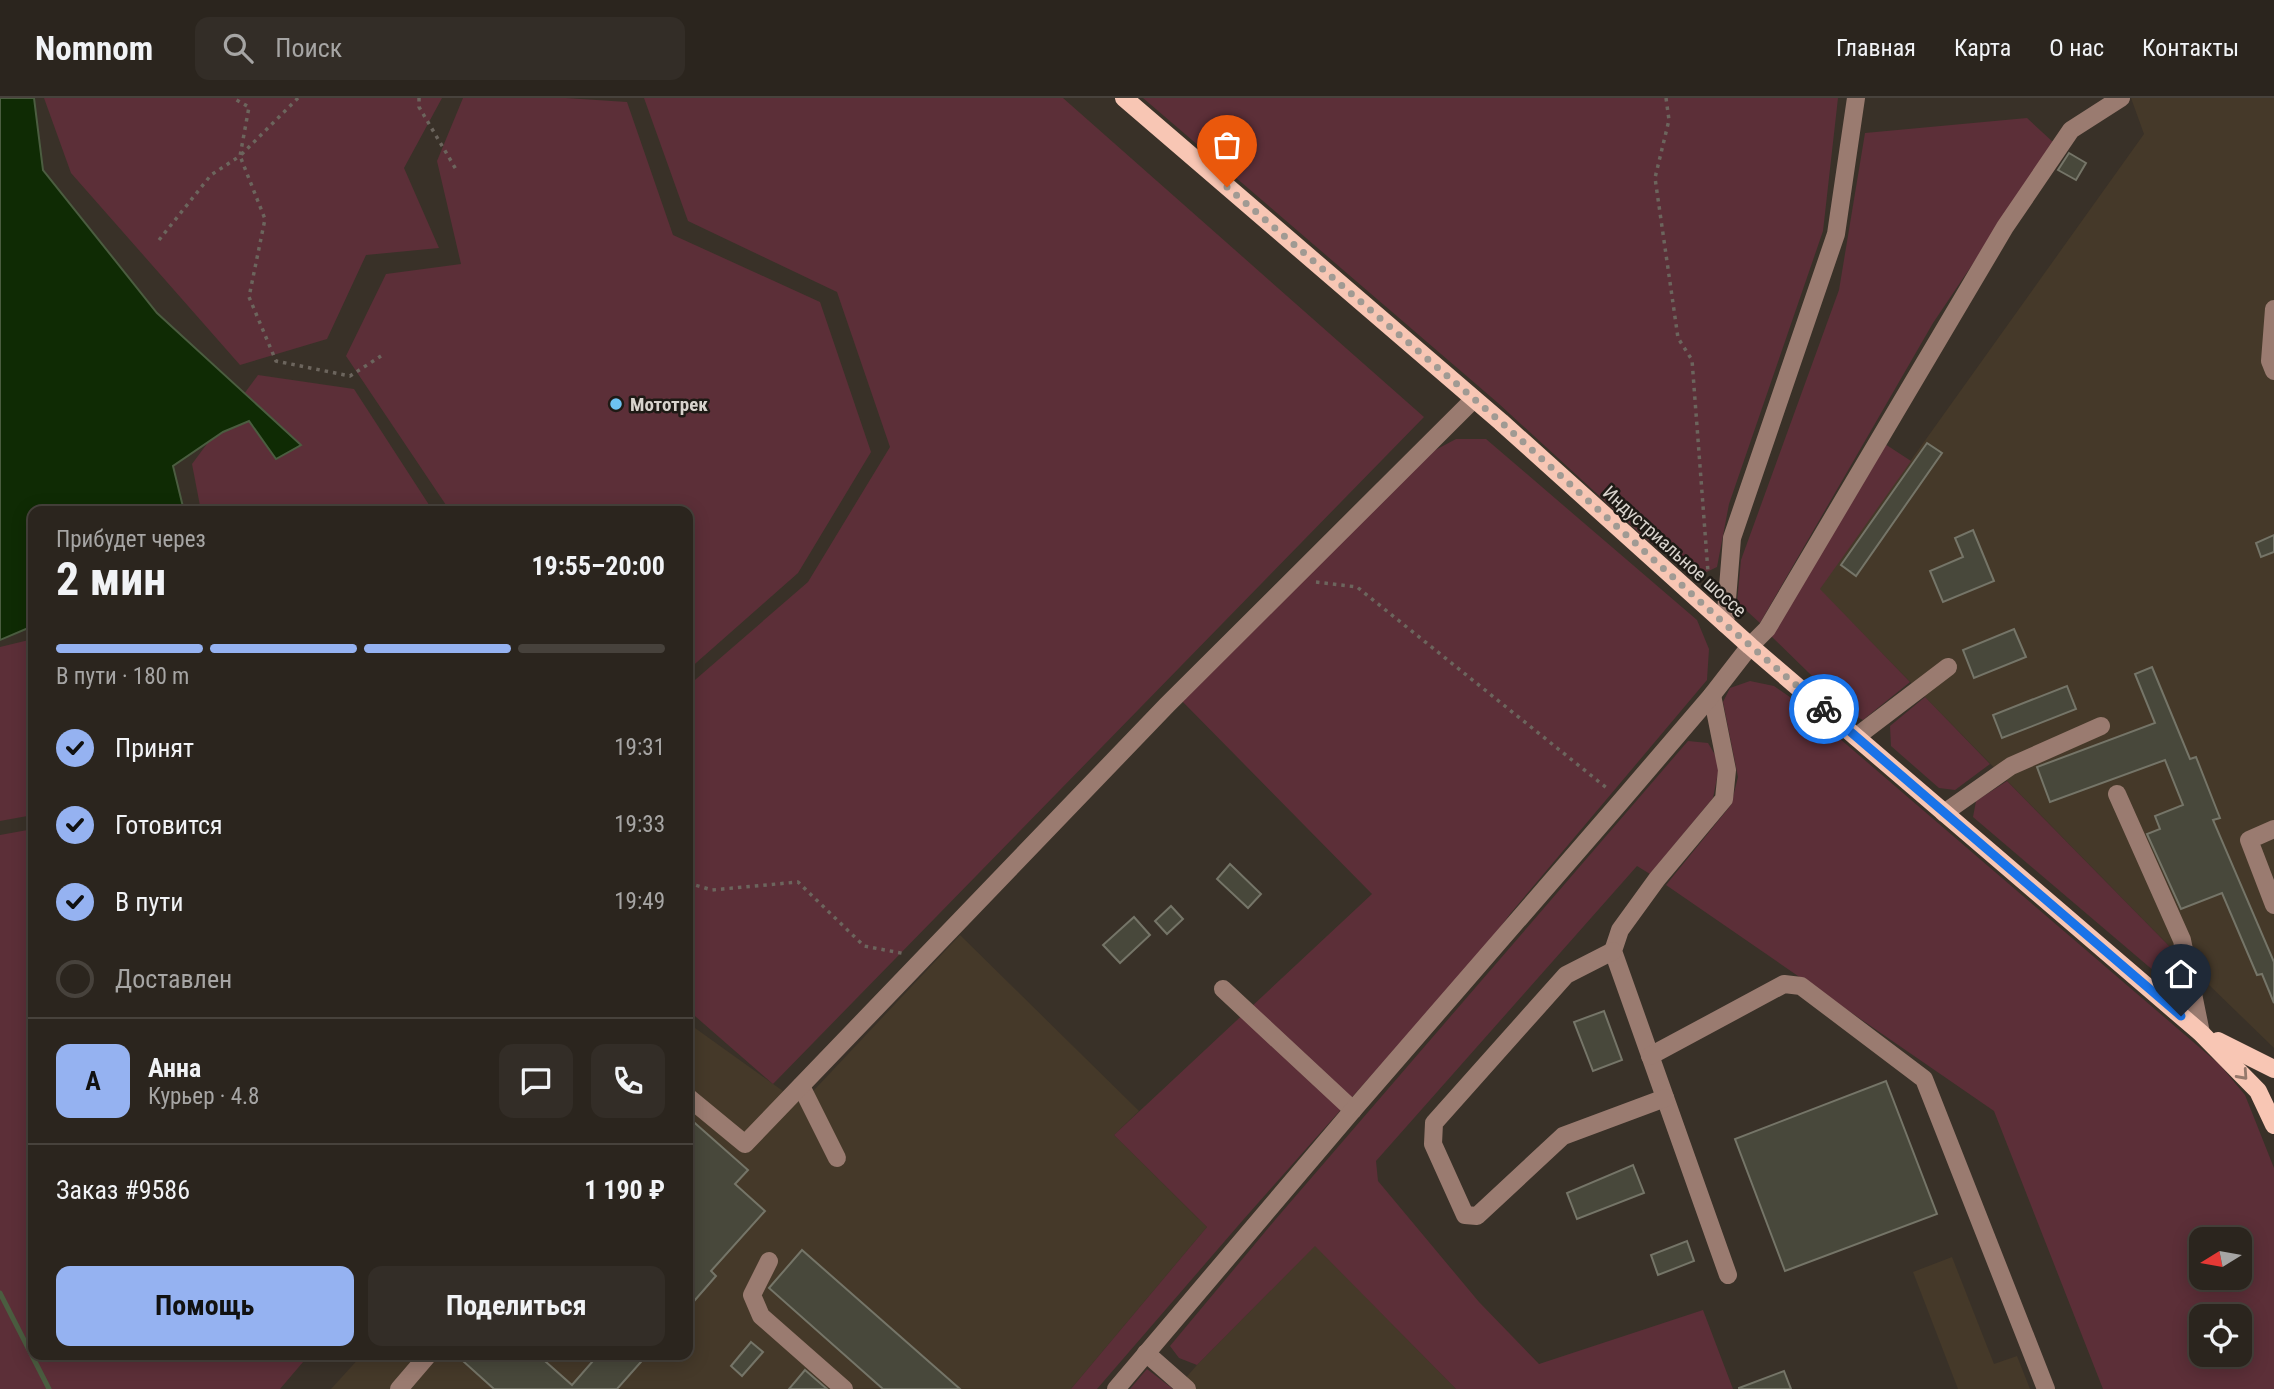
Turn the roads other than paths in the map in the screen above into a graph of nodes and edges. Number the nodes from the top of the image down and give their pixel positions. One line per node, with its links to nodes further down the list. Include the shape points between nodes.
1 (1124, 98): 6 (main road, Индустриальное шоссе)
2 (1856, 98): 7 (street, via 1836,234 1732,538)
3 (2121, 98): 8 (street, via 2071,130 2020,205 1767,629)
4 (2274, 309): 5 (street, via 2270,361)
5 (2274, 371)
6 (1474, 399): 7 (main road, Индустриальное шоссе); 22 (street, via 1167,705)
7 (1725, 624): 8 (main road, Индустриальное шоссе)
8 (1750, 646): 10 (street); 12 (main road, Индустриальное шоссе)
9 (1948, 667): 12 (street)
10 (1712, 695): 17 (street, via 1727,770 1724,799 1657,879 1620,930); 25 (street)
11 (2101, 726): 14 (street, via 2011,766)
12 (1856, 737): 14 (main road, Индустриальное шоссе)
13 (2117, 794): 19 (street, via 2182,940)
14 (1944, 813): 19 (main road, Индустриальное шоссе)
15 (2274, 829): 16 (street, via 2249,840)
16 (2274, 905)
17 (1613, 951): 20 (street); 23 (street, via 1566,975 1434,1124 1433,1144 1465,1215 1477,1216 1563,1136)
18 (1223, 989): 25 (street)
19 (2201, 1032): 21 (main road, Индустриальное шоссе); 26 (main road, Индустриальное шоссе, one-way to 26, via 2258,1091)
20 (1650, 1056): 23 (street); 36 (street, via 1784,984 1801,986 1924,1079)
21 (2274, 1069)
22 (802, 1086): 24 (street, via 745,1144); 27 (street)
23 (1665, 1098): 29 (street)
24 (693, 1101)
25 (1353, 1110): 30 (street)
26 (2274, 1125)
27 (837, 1157)
28 (769, 1261): 33 (street, via 752,1295 761,1315)
29 (1728, 1275)
30 (1146, 1353): 34 (street); 35 (street)
31 (424, 1360): 32 (street)
32 (399, 1389)
33 (844, 1389)
34 (1116, 1389)
35 (1188, 1389)
36 (2046, 1389)

